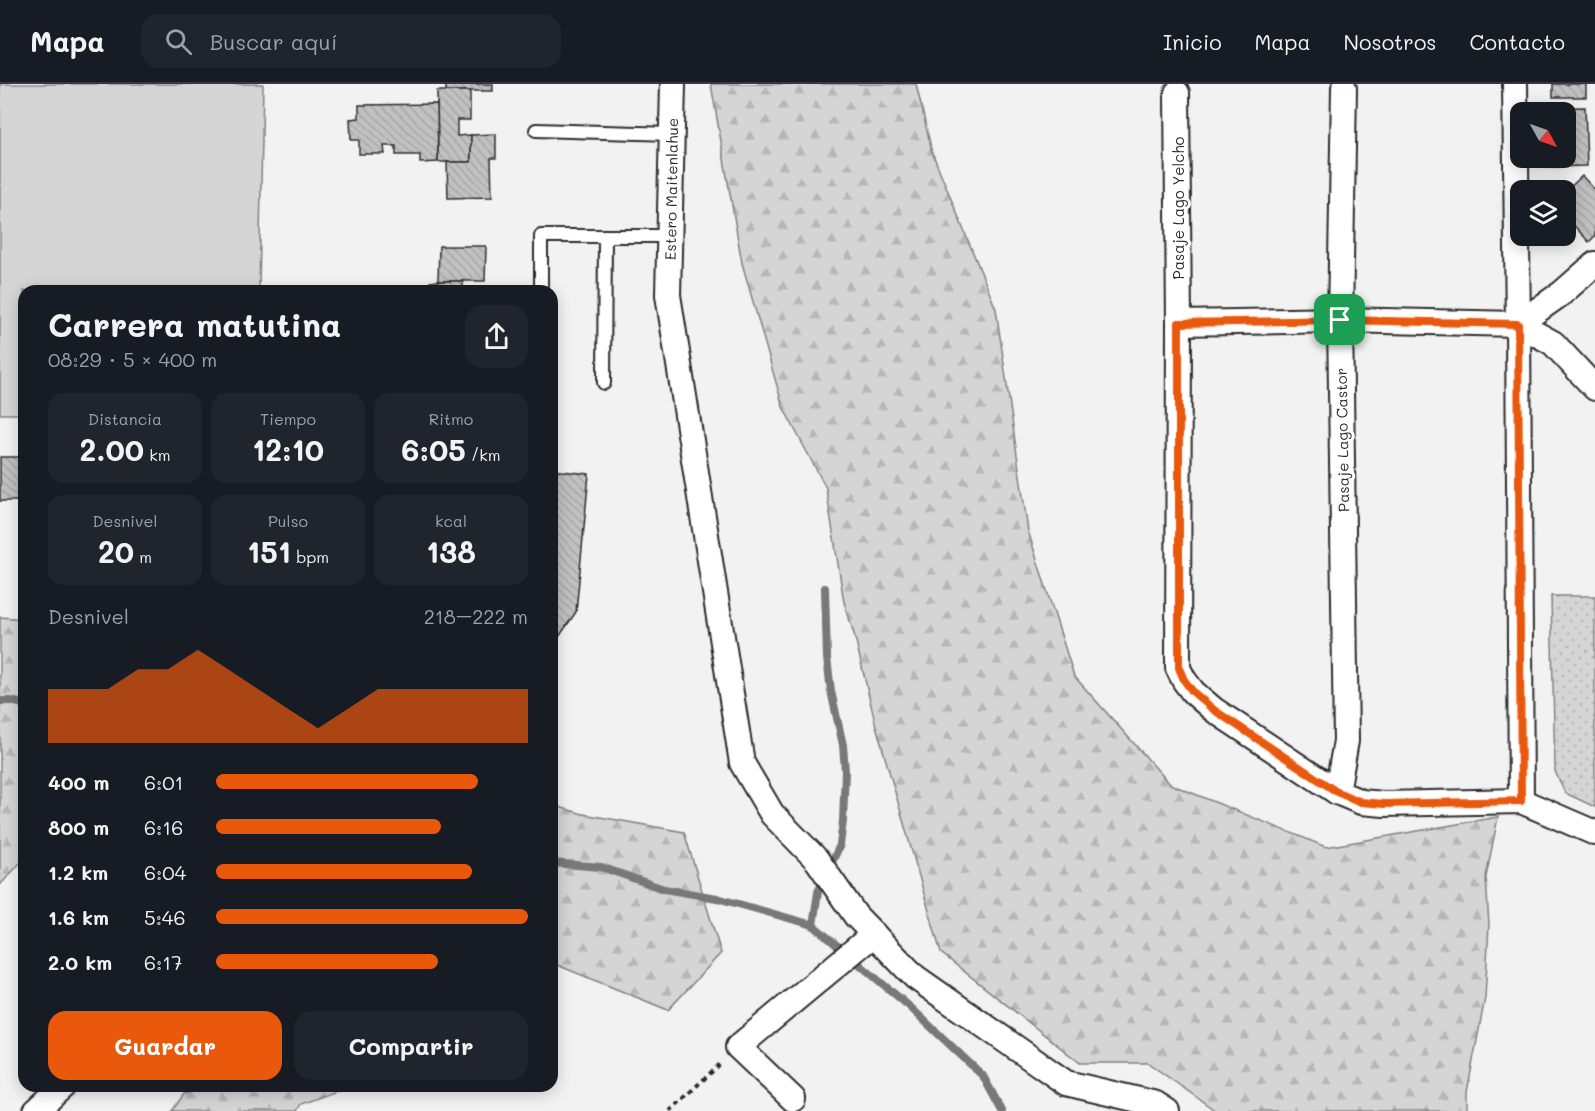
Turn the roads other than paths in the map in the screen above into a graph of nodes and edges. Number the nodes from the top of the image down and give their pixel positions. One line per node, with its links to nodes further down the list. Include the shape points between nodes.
1 (673, 84): 6 (street, Estero Maitenlahue)
2 (1515, 84): 13 (street)
3 (1344, 88): 11 (street, Pasaje Lago Castor)
4 (1177, 93): 12 (street, Pasaje Lago Yelcho)
5 (536, 130): 6 (lane)
6 (672, 134): 8 (street, Estero Maitenlahue)
7 (605, 236): 8 (lane); 10 (lane, via 542,237); 14 (lane)
8 (670, 237): 19 (street, Estero Maitenlahue, via 668,295 742,763 772,814 817,860 856,916)
9 (1595, 264): 13 (street)
10 (541, 285)
11 (1340, 320): 12 (street); 13 (street); 16 (street, Pasaje Lago Castor, via 1346,741)
12 (1179, 323): 16 (street, Pasaje Lago Yelcho, via 1179,668 1193,692 1214,710)
13 (1518, 324): 15 (street, via 1553,343); 17 (street)
14 (604, 383)
15 (1595, 388)
16 (1337, 792): 17 (street, Pasaje Lago Yelcho, via 1361,802 1384,804)
17 (1521, 801): 18 (street)
18 (1595, 834)
19 (874, 934): 21 (street, via 738,1047); 23 (street, Estero Maitenlahue, via 915,977 1066,1083 1156,1104)
20 (57, 1092): 22 (street)
21 (793, 1100)
22 (36, 1111)
23 (1167, 1111)

